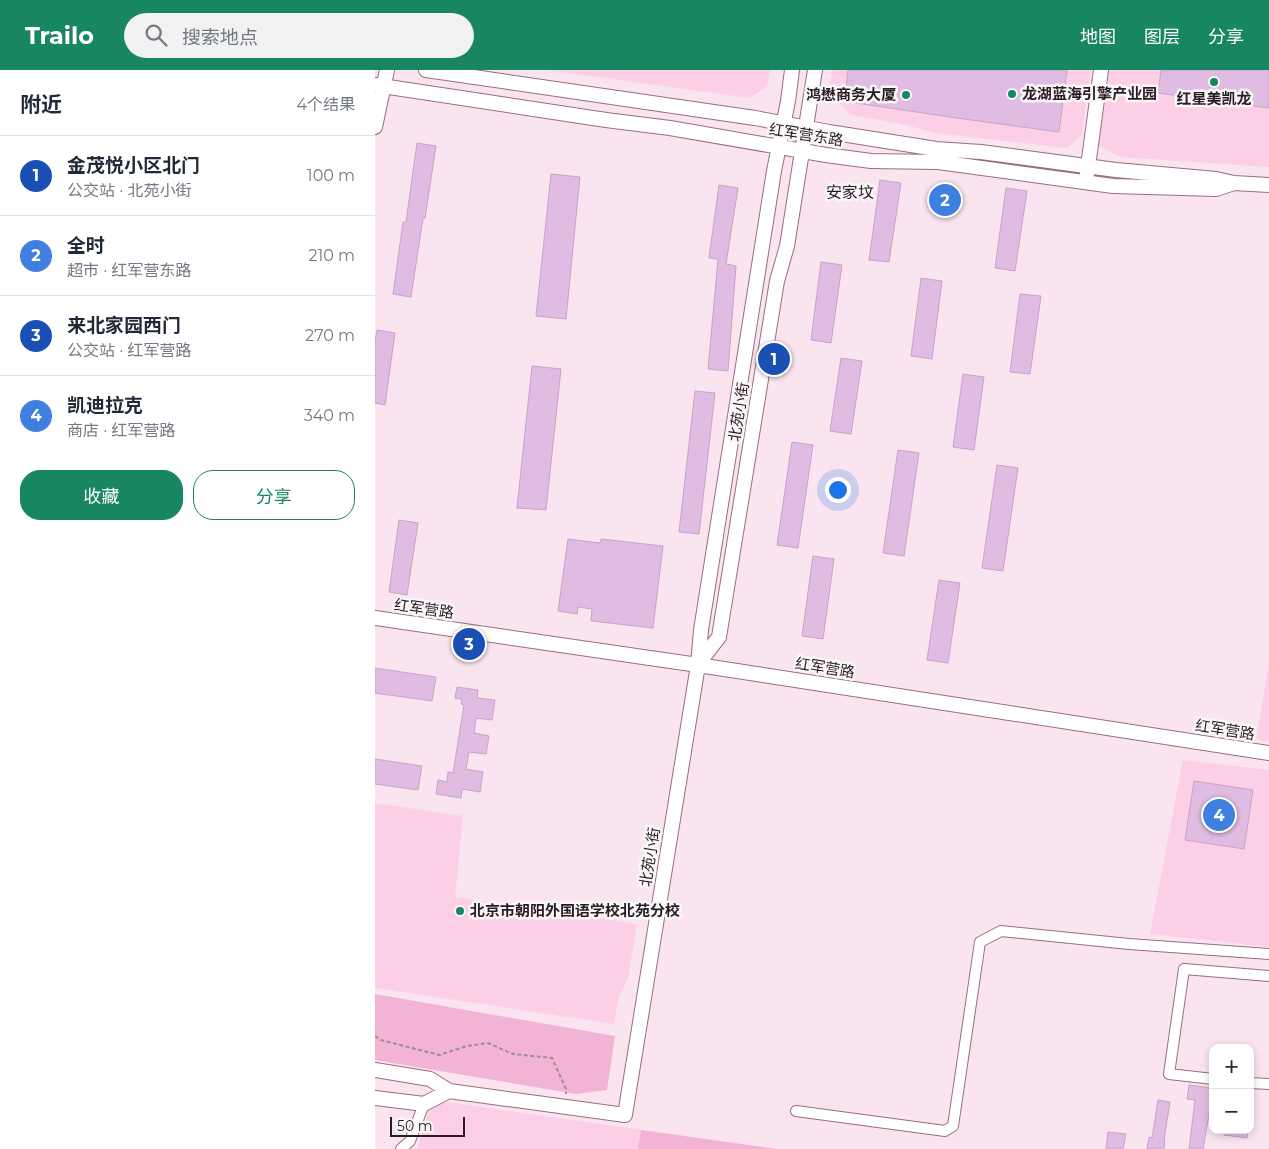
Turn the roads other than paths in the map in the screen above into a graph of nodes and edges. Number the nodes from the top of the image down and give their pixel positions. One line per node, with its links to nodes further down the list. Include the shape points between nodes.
1 (387, 70): 6 (street)
2 (426, 70): 7 (street, 红军营东路)
3 (792, 70): 7 (street, 北苑小街)
4 (815, 70): 9 (street, 北苑小街)
5 (1101, 70): 12 (street)
6 (379, 86): 8 (street); 10 (street, 红军营东路)
7 (783, 123): 9 (street, 红军营东路); 10 (street, 北苑小街)
8 (375, 127)
9 (807, 127): 11 (street, 北苑小街); 12 (street, 红军营东路, via 935,148)
10 (778, 147): 11 (street, 红军营东路); 17 (street, 北苑小街)
11 (803, 151): 13 (street, 红军营东路, via 871,161 938,162); 17 (street, 北苑小街, via 787,246 777,281 719,637)
12 (1088, 166): 13 (street); 14 (street, 红军营东路, via 1216,179)
13 (1086, 182): 14 (street, 红军营东路, via 1113,186 1216,189)
14 (1234, 184): 15 (street, 红军营东路)
15 (1269, 185)
16 (375, 618): 17 (street, 红军营路)
17 (697, 665): 18 (street, 红军营路); 25 (street, 北苑小街, via 625,1115)
18 (1269, 753)
19 (1269, 954): 28 (street, via 1001,931 980,942 953,1126 945,1131)
20 (1269, 976): 22 (street, via 1183,969 1169,1074)
21 (375, 1070): 25 (street, via 430,1079)
22 (1209, 1079)
23 (1254, 1082): 24 (street)
24 (1269, 1084)
25 (449, 1091): 27 (street)
26 (375, 1098): 27 (street)
27 (424, 1104): 29 (street, via 410,1141)
28 (796, 1111)
29 (401, 1149)

